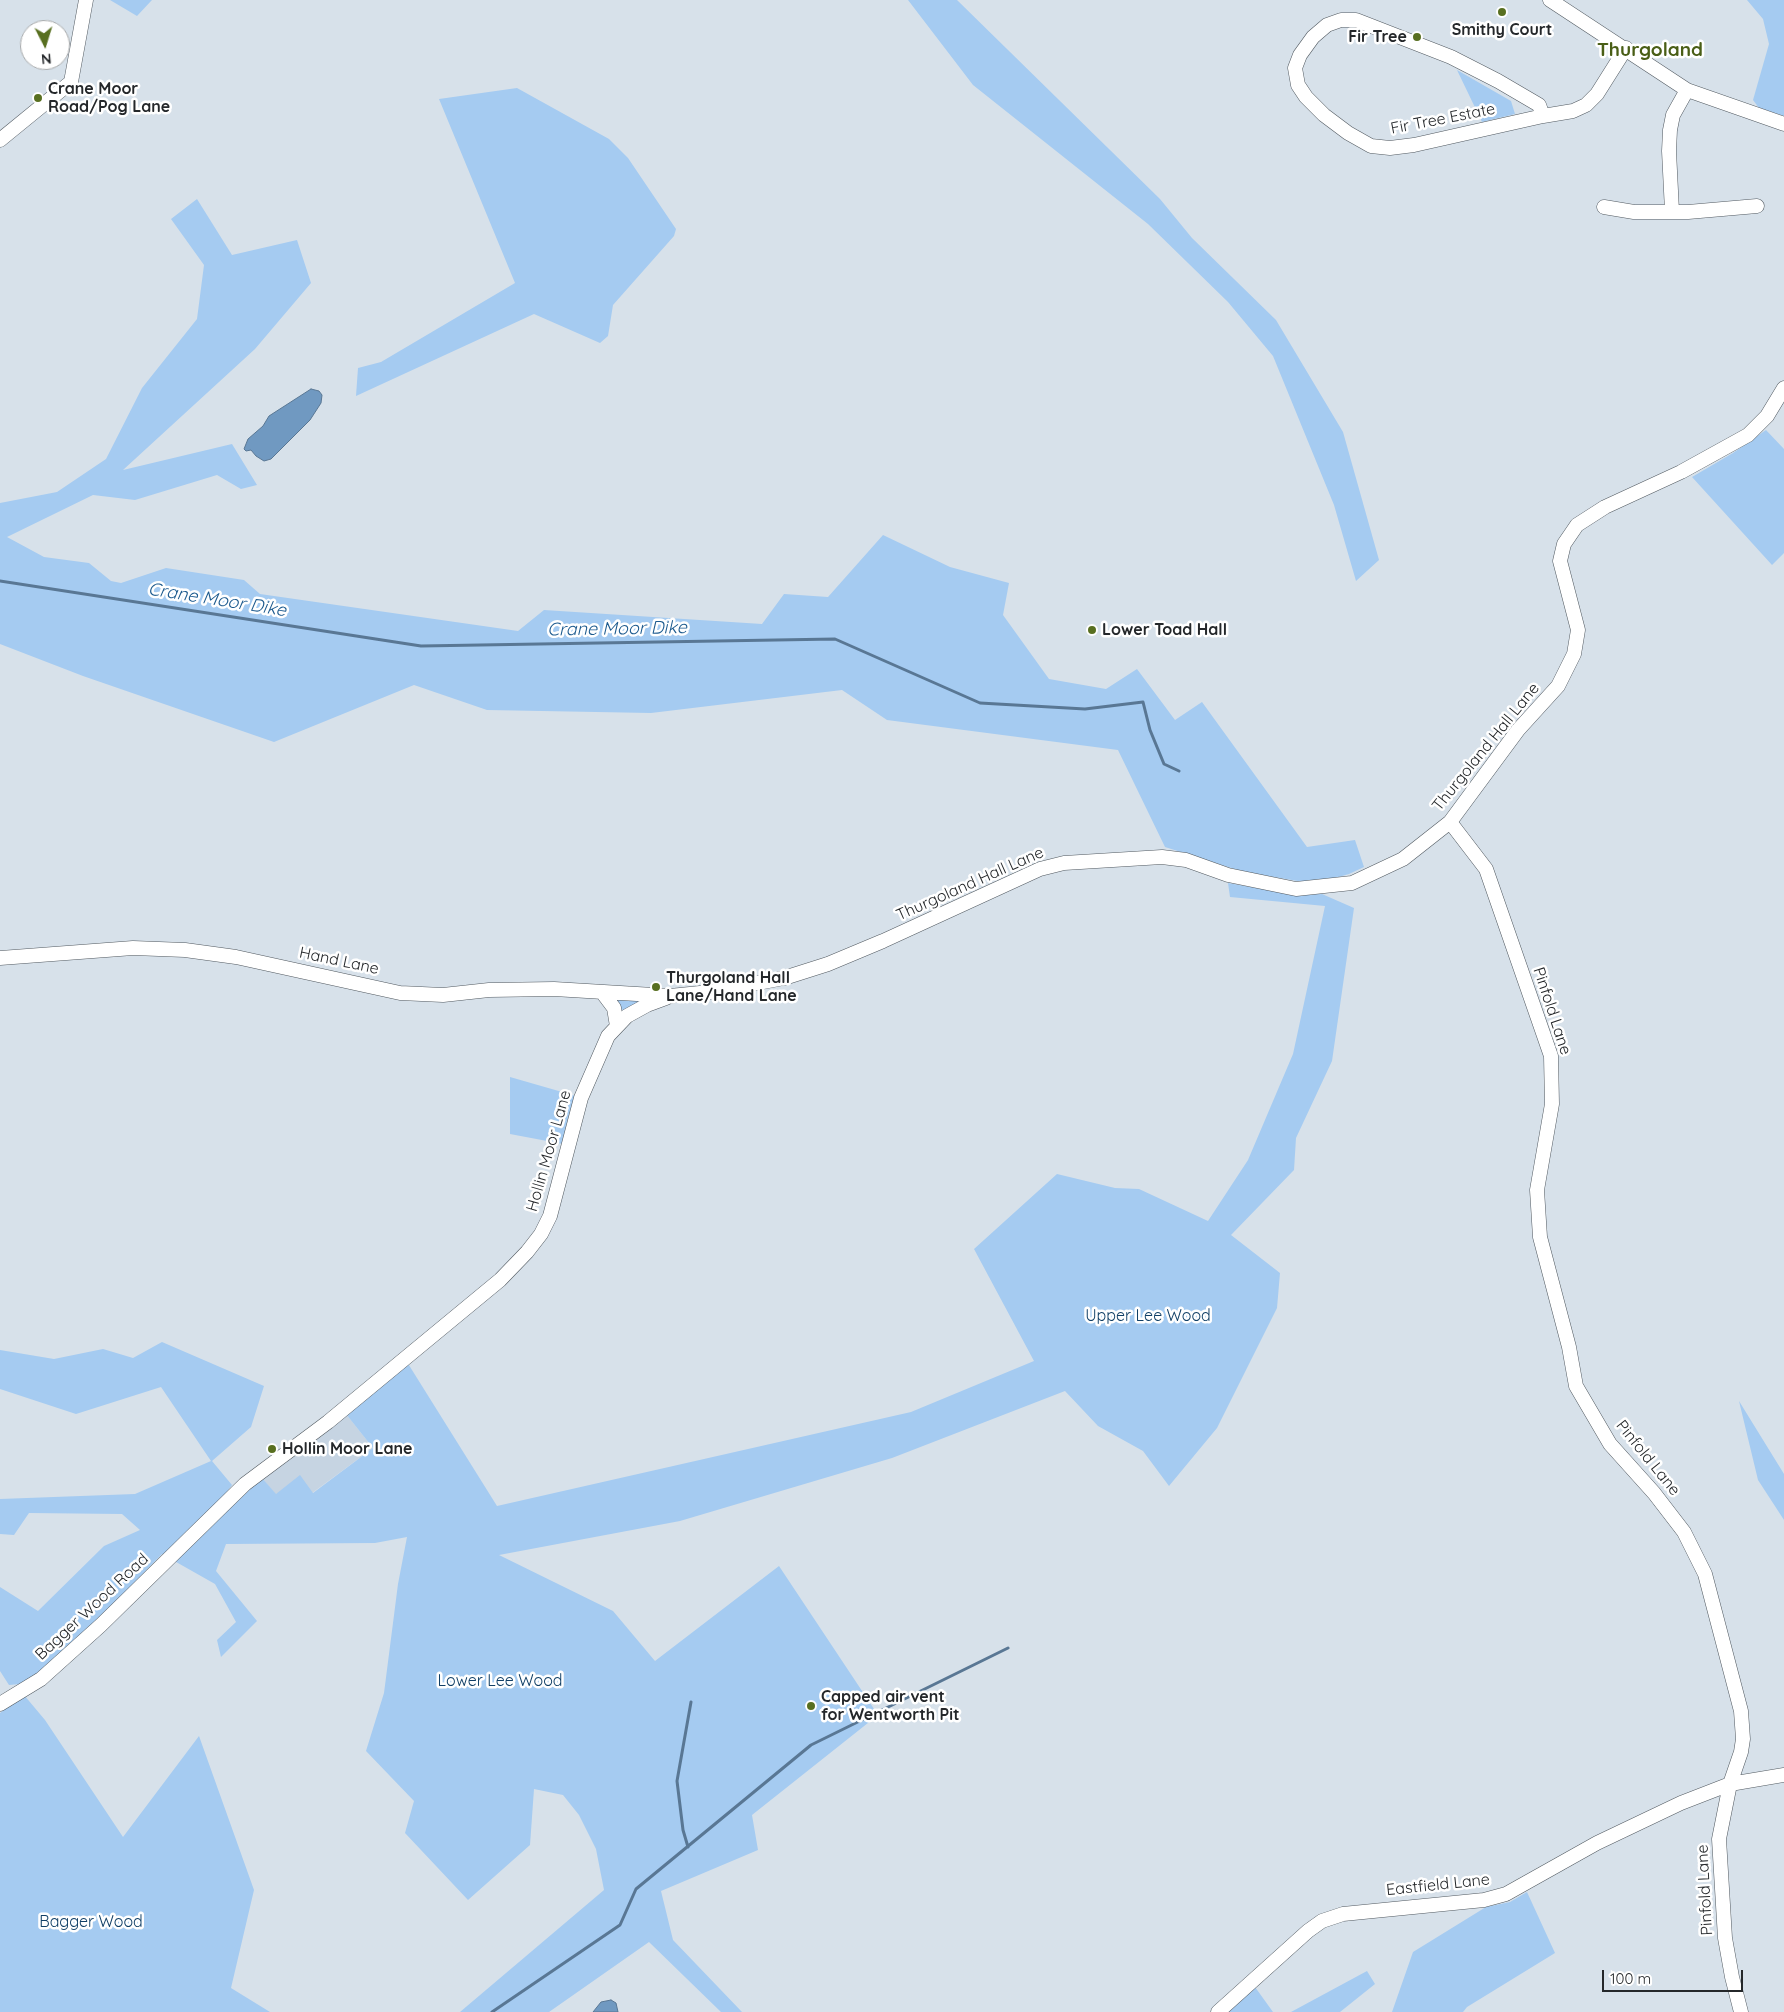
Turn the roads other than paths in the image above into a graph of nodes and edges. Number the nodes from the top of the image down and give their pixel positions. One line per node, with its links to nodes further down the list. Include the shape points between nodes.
1 (86, 0): 7 (street, via 71,82)
2 (1550, 0): 3 (street)
3 (1626, 48): 4 (street); 5 (street, Fir Tree Estate, via 1597,94 1586,105 1573,111)
4 (1687, 90): 6 (street); 10 (street, via 1673,115 1670,130)
5 (1543, 116): 5 (street, Fir Tree Estate, via 1414,145 1372,146 1348,133 1306,97 1298,84 1295,68 1313,37 1341,20 1356,20 1410,40 1482,73 1539,105)
6 (1784, 124)
7 (0, 140)
8 (1757, 206): 10 (street)
9 (1604, 207): 10 (street, via 1634,212)
10 (1672, 211)
11 (1784, 388): 12 (street, Thurgoland Hall Lane, via 1767,416 1748,435 1681,472 1605,507 1577,525 1564,544 1560,562 1578,630 1574,654 1558,686 1518,730)
12 (1450, 822): 15 (street, Thurgoland Hall Lane, via 1404,859 1344,885 1296,889 1228,875 1186,860 1162,857 1064,863 1040,869 828,964 784,978); 20 (street, Pinfold Lane, via 1489,874 1551,1056 1552,1104 1537,1190 1540,1237 1576,1386 1610,1444 1684,1532 1705,1574 1742,1711 1742,1746)
13 (0, 958): 14 (street, Hand Lane, via 133,948 185,950 236,957 400,993 444,995 513,988)
14 (602, 992): 15 (street, Hand Lane); 16 (street, via 614,1008)
15 (670, 996): 16 (street, Hollin Moor Lane, via 646,1005)
16 (617, 1026): 17 (street, Hollin Moor Lane, via 608,1036 581,1098 550,1216 527,1252 500,1280 328,1422 245,1484)
17 (202, 1528): 18 (street, Bagger Wood Road, via 41,1679)
18 (0, 1704)
19 (1784, 1775): 20 (street, Eastfield Lane)
20 (1730, 1784): 21 (street, Eastfield Lane, via 1681,1803 1598,1843 1506,1894 1484,1900 1343,1914 1322,1921); 22 (street, Pinfold Lane, via 1719,1839 1720,1877 1725,1938)
21 (1218, 2012)
22 (1741, 2012)

